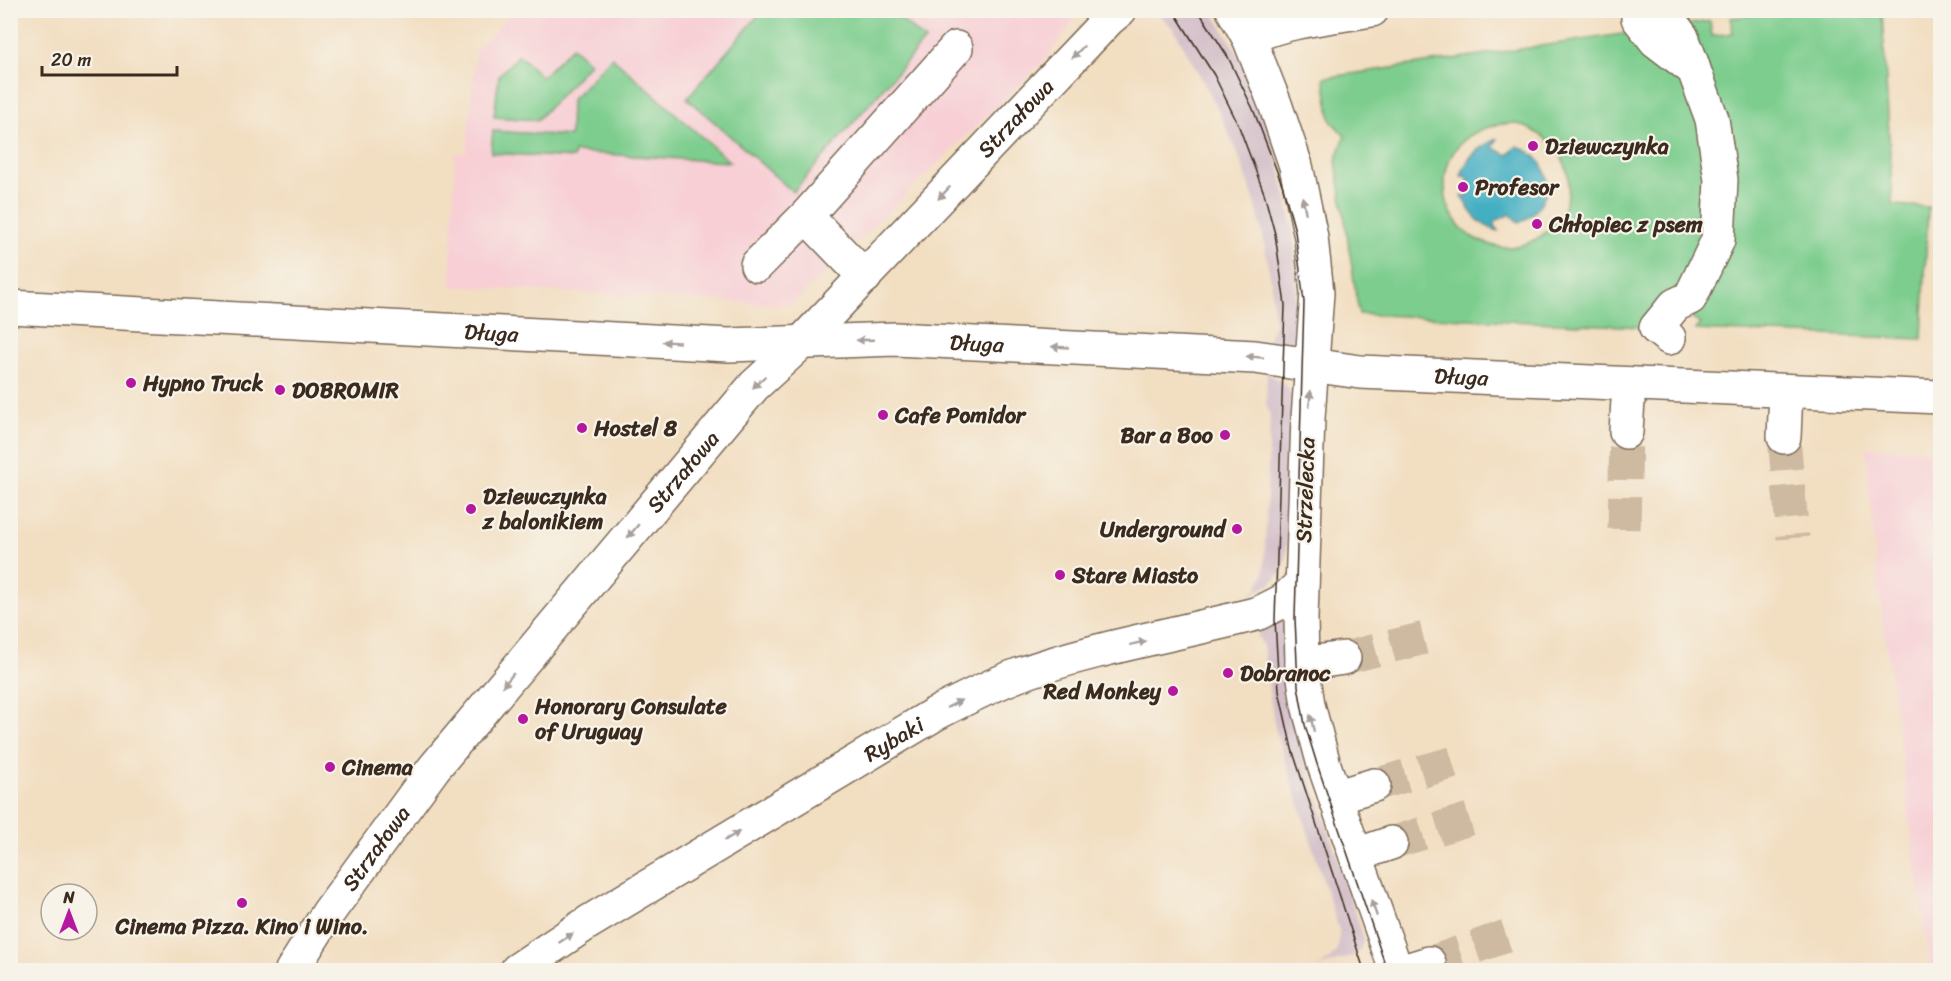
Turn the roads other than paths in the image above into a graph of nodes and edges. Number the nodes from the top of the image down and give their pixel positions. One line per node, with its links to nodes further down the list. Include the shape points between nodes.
1 (1120, 10): 9 (street, Strzałowa, one-way to 9)
2 (1233, 10): 5 (street, Strzelecka)
3 (1372, 10): 5 (street, via 1267,29)
4 (1652, 16): 14 (street, via 1656,41 1694,70 1712,119 1721,180 1718,240 1690,298 1675,305 1656,328 1669,338)
5 (1249, 38): 12 (street, Strzelecka, one-way to 5, via 1317,292 1311,237 1296,166)
6 (956, 48): 7 (street)
7 (806, 216): 8 (street); 9 (street)
8 (757, 265)
9 (865, 277): 11 (street, Strzałowa)
10 (10, 307): 11 (street, Długa, one-way to 10, via 729,345)
11 (802, 342): 12 (street, Długa, one-way to 11, via 1255,357 895,339); 27 (street, Strzałowa, one-way to 27, via 754,386 434,768 328,913)
12 (1313, 365): 13 (street, Długa, via 1360,372); 19 (street, Strzelecka, one-way to 12)
13 (1629, 384): 14 (street, Długa); 17 (street)
14 (1667, 385): 15 (street, Długa)
15 (1786, 391): 16 (street, Długa); 18 (street)
16 (1941, 397)
17 (1626, 432)
18 (1784, 437)
19 (1302, 583): 21 (street, Strzelecka); 28 (street, Rybaki, one-way to 19, via 620,904 976,693 1064,660 1259,613 1283,601)
20 (1344, 658): 21 (street)
21 (1302, 664): 23 (street, Strzelecka, one-way to 21, via 1311,724)
22 (1374, 785): 23 (street)
23 (1335, 797): 25 (street, Strzelecka)
24 (1391, 843): 25 (street)
25 (1356, 855): 26 (street, Strzelecka, one-way to 25)
26 (1399, 967)
27 (292, 970)
28 (518, 970)

